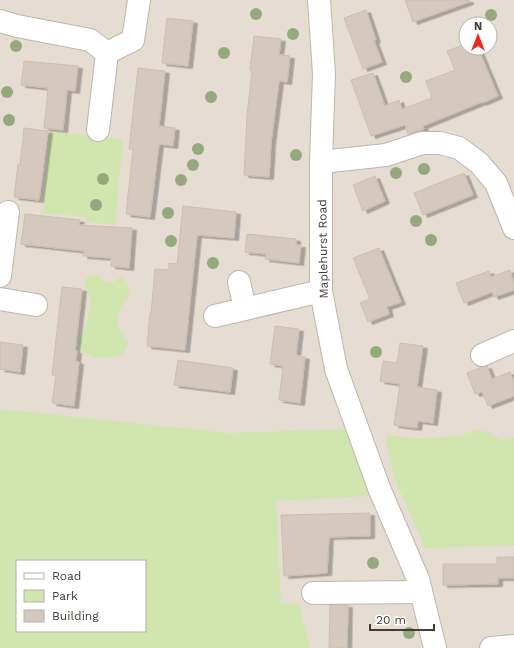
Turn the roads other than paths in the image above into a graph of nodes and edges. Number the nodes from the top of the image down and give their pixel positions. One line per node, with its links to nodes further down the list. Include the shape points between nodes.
1 (138, 0): 4 (street, via 133,40)
2 (319, 0): 6 (street, Maplehurst Road, via 324,74)
3 (0, 21): 4 (street, via 90,40)
4 (107, 52): 5 (street)
5 (98, 130)
6 (321, 162): 8 (street, via 386,155 422,143 440,143 459,148 479,163 496,183); 11 (street, Maplehurst Road)
7 (4, 224): 9 (street)
8 (514, 228)
9 (0, 276)
10 (239, 282): 14 (street)
11 (321, 291): 14 (street); 18 (street, Maplehurst Road, via 336,369 379,488 418,579)
12 (0, 299): 13 (street)
13 (36, 304)
14 (245, 308): 15 (street)
15 (215, 316)
16 (514, 341): 17 (street)
17 (482, 355)
18 (421, 592): 19 (street); 21 (street, Maplehurst Road)
19 (313, 594)
20 (514, 646): 22 (street)
21 (435, 648)
22 (491, 648)

